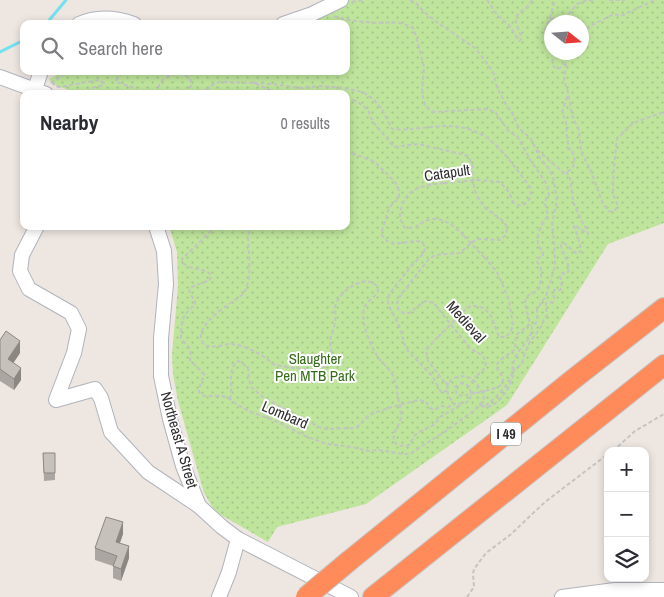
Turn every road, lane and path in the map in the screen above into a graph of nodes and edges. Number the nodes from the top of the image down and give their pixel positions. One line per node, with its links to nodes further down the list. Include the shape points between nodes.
1 (341, 0): 10 (street)
2 (410, 0): 39 (path, via 476,48 494,74 497,88 519,128)
3 (487, 0): 4 (path, via 519,41 521,36 516,16)
4 (532, 0)
5 (555, 0): 11 (path)
6 (595, 0): 12 (path, via 577,4)
7 (609, 0): 8 (path)
8 (624, 0)
9 (655, 0): 18 (path, via 621,16 614,14)
10 (320, 10): 15 (street); 16 (path, bridge)
11 (551, 15)
12 (568, 15)
13 (90, 20): 14 (street)
14 (119, 20)
15 (294, 20)
16 (345, 20)
17 (350, 20): 51 (path, bridge, via 401,23 413,28 424,67 422,93 426,106 434,112 488,109 496,112 509,132 517,136 548,189 545,204 548,215 538,238 543,255 537,262 541,284 524,303 530,324 516,335 515,349 496,366 502,377 500,386)
18 (589, 27)
19 (552, 60): 21 (path, via 554,68 560,69)
20 (567, 60): 21 (path)
21 (566, 64): 36 (path, via 564,81)
22 (40, 75): 29 (street)
23 (62, 75): 29 (path)
24 (120, 75): 31 (path, via 116,82)
25 (172, 75): 32 (path, via 164,78)
26 (184, 75): 33 (path, via 191,80 192,85)
27 (0, 77): 29 (street)
28 (254, 83): 34 (path, via 220,82); 35 (path); 49 (path, Catapult, bridge, via 357,90 374,99 392,129 447,126 481,133 505,154 530,187 527,203 521,206 512,202 509,192 500,182 478,180 425,185 408,194 404,201 400,221 405,228 414,228 428,219 440,219 456,228 497,272 510,305 514,326 505,338 499,337 491,316 484,308 474,306 458,317 426,350 428,360 444,383)
29 (38, 89): 30 (path, via 99,80 104,82)
30 (89, 90)
31 (135, 90)
32 (158, 90)
33 (188, 90)
34 (206, 90)
35 (270, 90)
36 (568, 92): 38 (path, via 581,152 603,204 613,212 618,205 613,193 617,139 633,123); 41 (path, via 562,112 574,160 573,167)
37 (350, 100): 48 (path, Medieval, bridge, via 368,110 373,122 394,147 418,144 468,156 479,201 507,227 506,235 500,240 479,239 460,253 435,255 406,288 397,304 403,313 409,313 425,301 434,303 470,348 483,356 486,364 483,371)
38 (664, 113)
39 (536, 149): 41 (path); 56 (path, via 551,172 558,200 552,224 555,266 546,296 537,309 536,323 515,359 508,383 492,401 485,406)
40 (350, 152): 50 (path, via 373,161 398,187 399,197 389,208 382,235 394,244 416,241 426,247 393,289 388,302 408,351 433,377 441,392)
41 (567, 172): 56 (path, via 573,202 588,234 574,225 581,249 578,253 564,243 561,245 569,268 560,276 562,288 554,290 553,302 546,303 543,324 530,342 522,364 514,370 505,395 488,407)
42 (35, 230): 60 (street, via 22,255 20,271 29,289 71,313 79,329 74,353 56,400 95,390 101,398 111,432 148,472)
43 (157, 230): 60 (street, Northeast A Street, via 164,251 166,284 161,376 183,466)
44 (212, 230): 52 (path, Lombard, via 182,259 187,267 210,272 211,275 210,280 190,289 190,295 196,302 185,313 180,338 189,346 190,360 204,374 199,392 204,396)
45 (251, 230): 55 (path, via 248,236 250,277 246,290 206,324 200,336 202,342 213,347 234,344 273,364 317,370 331,361 330,342 338,300 355,284 370,281 377,286 378,292 365,307 366,330 375,353 391,373)
46 (664, 308): 65 (highway, I 49, bridge)
47 (664, 364): 63 (highway)
48 (469, 386): 49 (path, via 461,383); 51 (path)
49 (455, 387): 51 (path, via 457,395)
50 (447, 391): 53 (path); 56 (path, via 452,379 472,378 484,397)
51 (471, 393): 54 (path, via 470,400)
52 (230, 399): 55 (path, bridge, via 231,370 238,361 248,368 252,387 264,398 326,429 354,428 369,415); 56 (path, Lombard, via 251,412 327,444 402,454 414,452)
53 (454, 404): 54 (path); 55 (path, bridge, via 434,410 425,401)
54 (462, 404): 55 (path, via 415,435 409,445 403,447 394,438)
55 (400, 405)
56 (479, 405)
57 (664, 414): 58 (path, via 635,431)
58 (617, 447)
59 (604, 457): 67 (path, via 486,553 474,569 474,587)
60 (199, 506): 61 (street, Northeast A Street)
61 (238, 539): 64 (street); 66 (street, Northeast A Street)
62 (664, 590): 68 (street, via 615,590)
63 (380, 591)
64 (218, 597)
65 (306, 597)
66 (351, 597)
67 (467, 597)
68 (562, 597)

